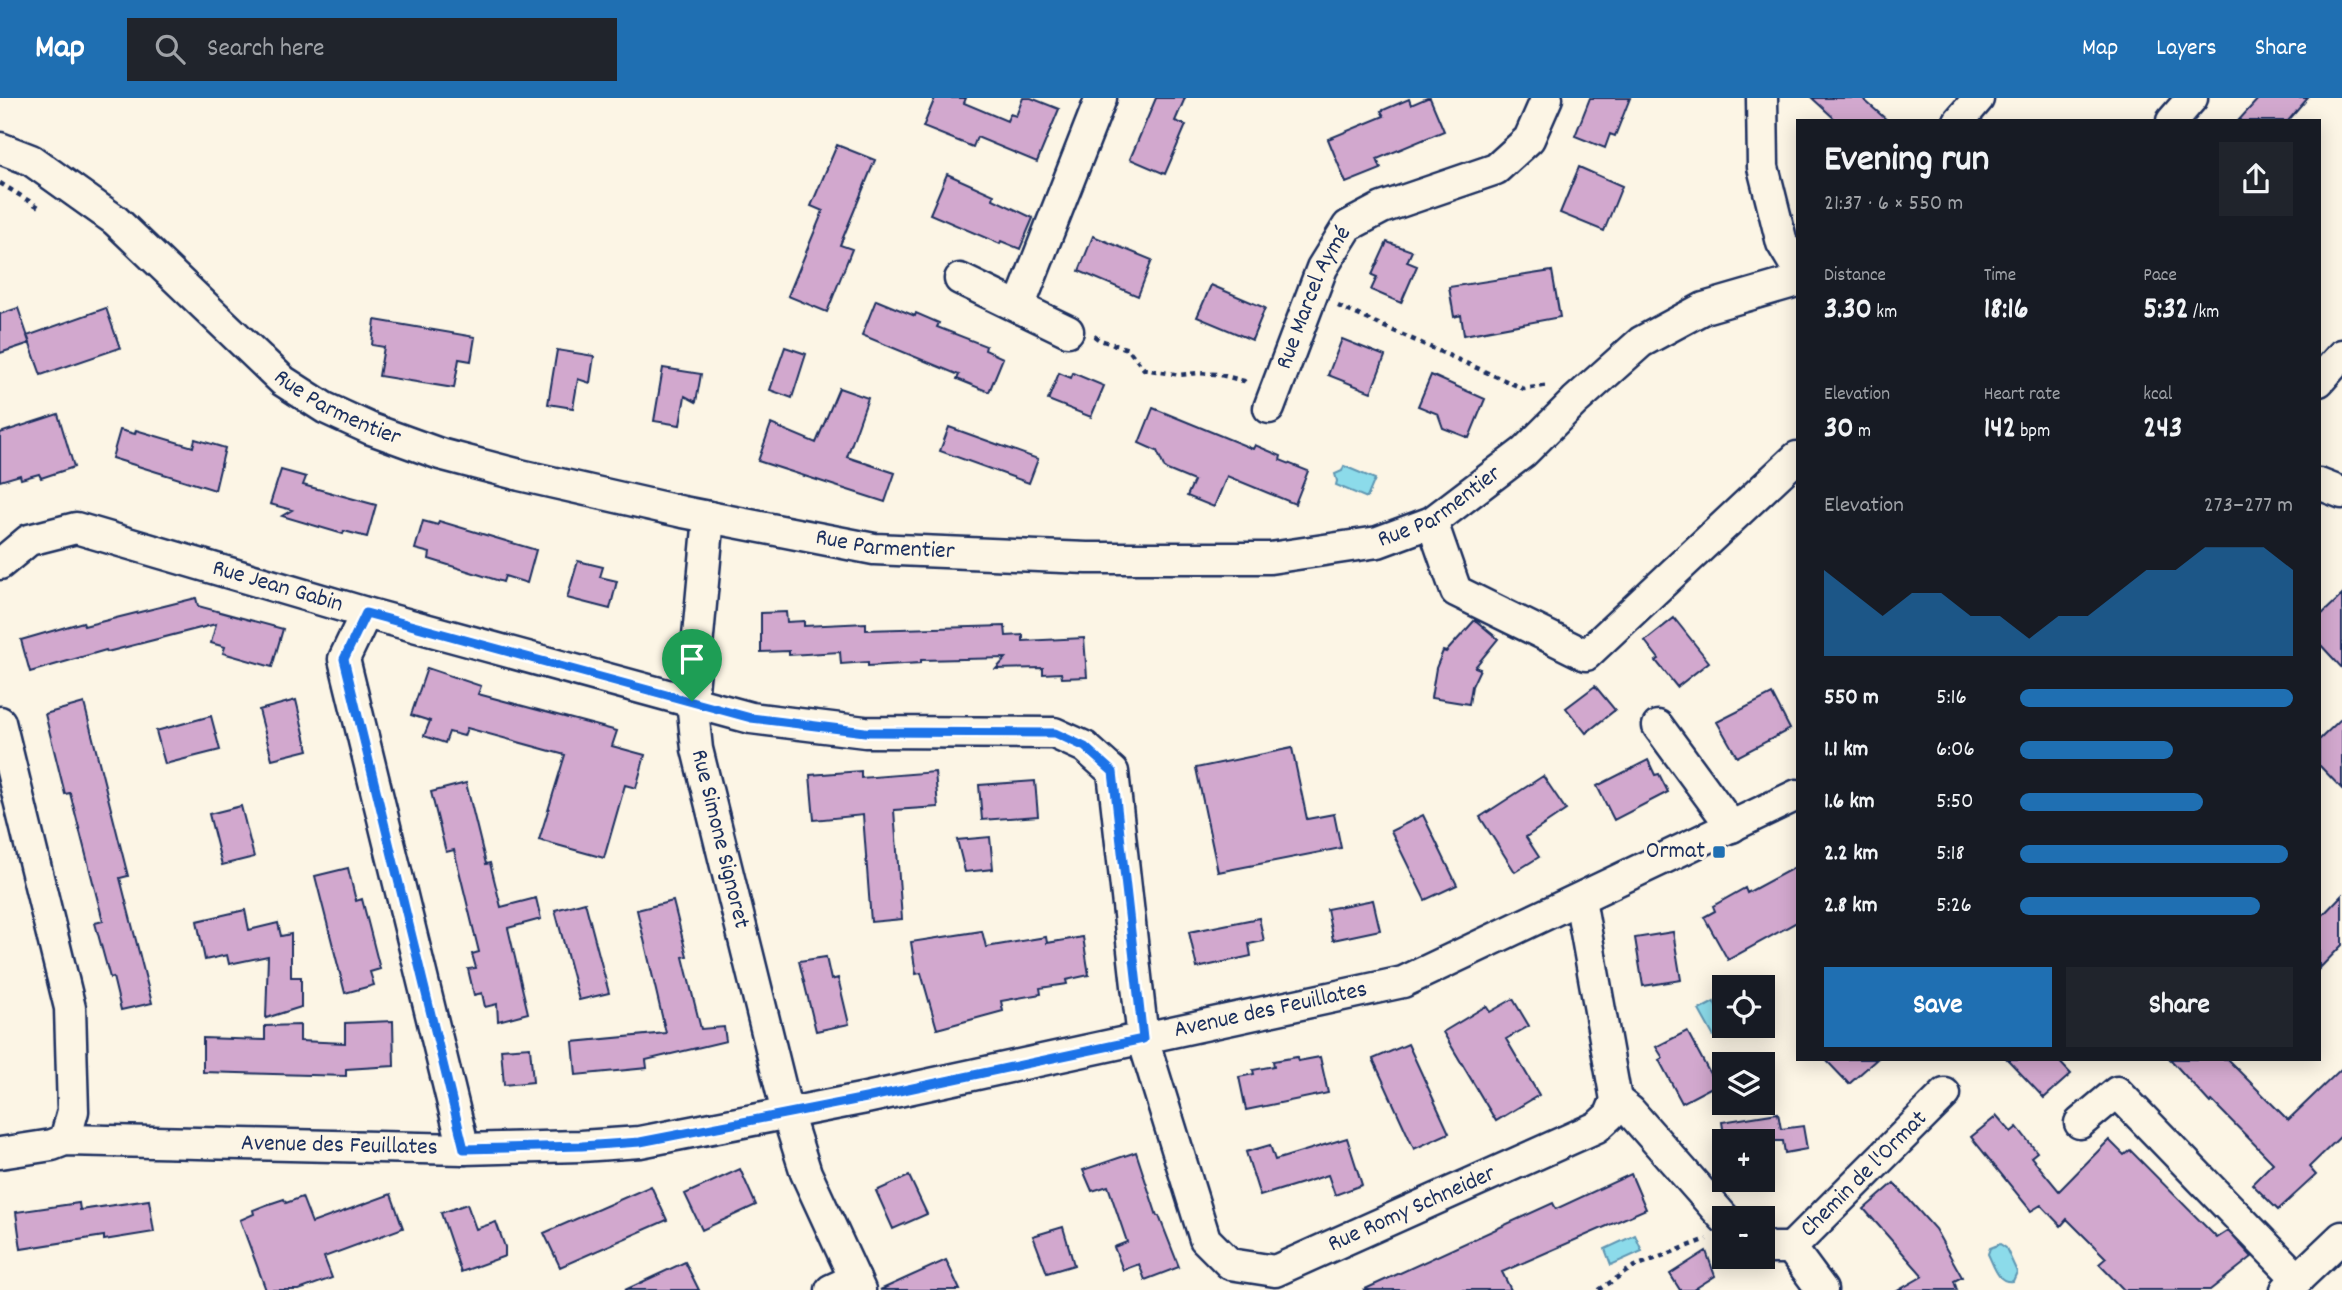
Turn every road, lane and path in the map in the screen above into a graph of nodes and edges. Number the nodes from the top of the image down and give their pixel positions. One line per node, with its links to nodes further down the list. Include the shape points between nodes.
1 (1101, 98): 13 (street)
2 (1547, 98): 12 (street, Rue Marcel Aymé, via 1529,139 1496,169 1382,208 1348,226)
3 (1762, 98): 9 (street, via 1763,167 1782,243)
4 (2192, 98): 5 (street)
5 (2174, 119)
6 (0, 148): 22 (street, Rue Parmentier, via 31,160 115,220 283,380 325,408 440,454)
7 (0, 183): 8 (path)
8 (42, 209)
9 (1796, 266)
10 (960, 278): 13 (street)
11 (1796, 281): 17 (street, Rue Parmentier, via 1704,308 1641,342)
12 (1311, 295): 17 (path, via 1524,389 1562,387); 18 (street, Rue Marcel Aymé)
13 (1019, 307): 14 (street)
14 (1081, 333): 18 (path, via 1128,349 1144,369 1244,380)
15 (2342, 355): 16 (street)
16 (2321, 379)
17 (1575, 401): 23 (street, Rue Parmentier, via 1524,452)
18 (1269, 408)
19 (1796, 458): 23 (street, via 1586,655 1456,591)
20 (2321, 485): 21 (street)
21 (2342, 493)
22 (709, 517): 23 (street, Rue Parmentier, via 874,549 1100,558 1270,558 1378,542); 26 (street, Rue Simone Signoret)
23 (1432, 522)
24 (0, 564): 25 (street, Rue Jean Gabin, via 29,540 76,528)
25 (366, 613): 26 (street, Rue Jean Gabin); 38 (street, via 344,659)
26 (692, 701): 32 (street, Rue Jean Gabin, via 751,718 865,732 1055,733 1085,747 1113,772); 35 (street, Rue Simone Signoret, via 697,749)
27 (0, 722): 37 (street, via 70,1008 73,1111)
28 (1658, 726): 30 (street)
29 (1796, 795): 30 (street, Avenue des Feuillates)
30 (1732, 827): 31 (street, Avenue des Feuillates)
31 (1580, 899): 32 (street, Avenue des Feuillates, via 1403,982); 34 (street)
32 (1143, 1039): 34 (street, Rue Romy Schneider, via 1205,1239 1230,1264 1275,1271 1597,1128); 35 (street, Avenue des Feuillates)
33 (1945, 1094): 43 (street, Chemin de l'Ormat)
34 (1616, 1100): 40 (street, via 1630,1111)
35 (787, 1113): 38 (street, Avenue des Feuillates, via 640,1142); 45 (street, Rue Simone Signoret)
36 (2080, 1123): 44 (street, via 2117,1092)
37 (65, 1140): 38 (street, Avenue des Feuillates); 39 (street, Avenue des Feuillates)
38 (464, 1149)
39 (0, 1153)
40 (1712, 1221)
41 (1712, 1230): 46 (path, via 1633,1266)
42 (2342, 1237): 44 (street)
43 (1777, 1246): 47 (street, Chemin de l'Ormat)
44 (2292, 1284)
45 (849, 1286)
46 (1599, 1290)
47 (1822, 1290)

